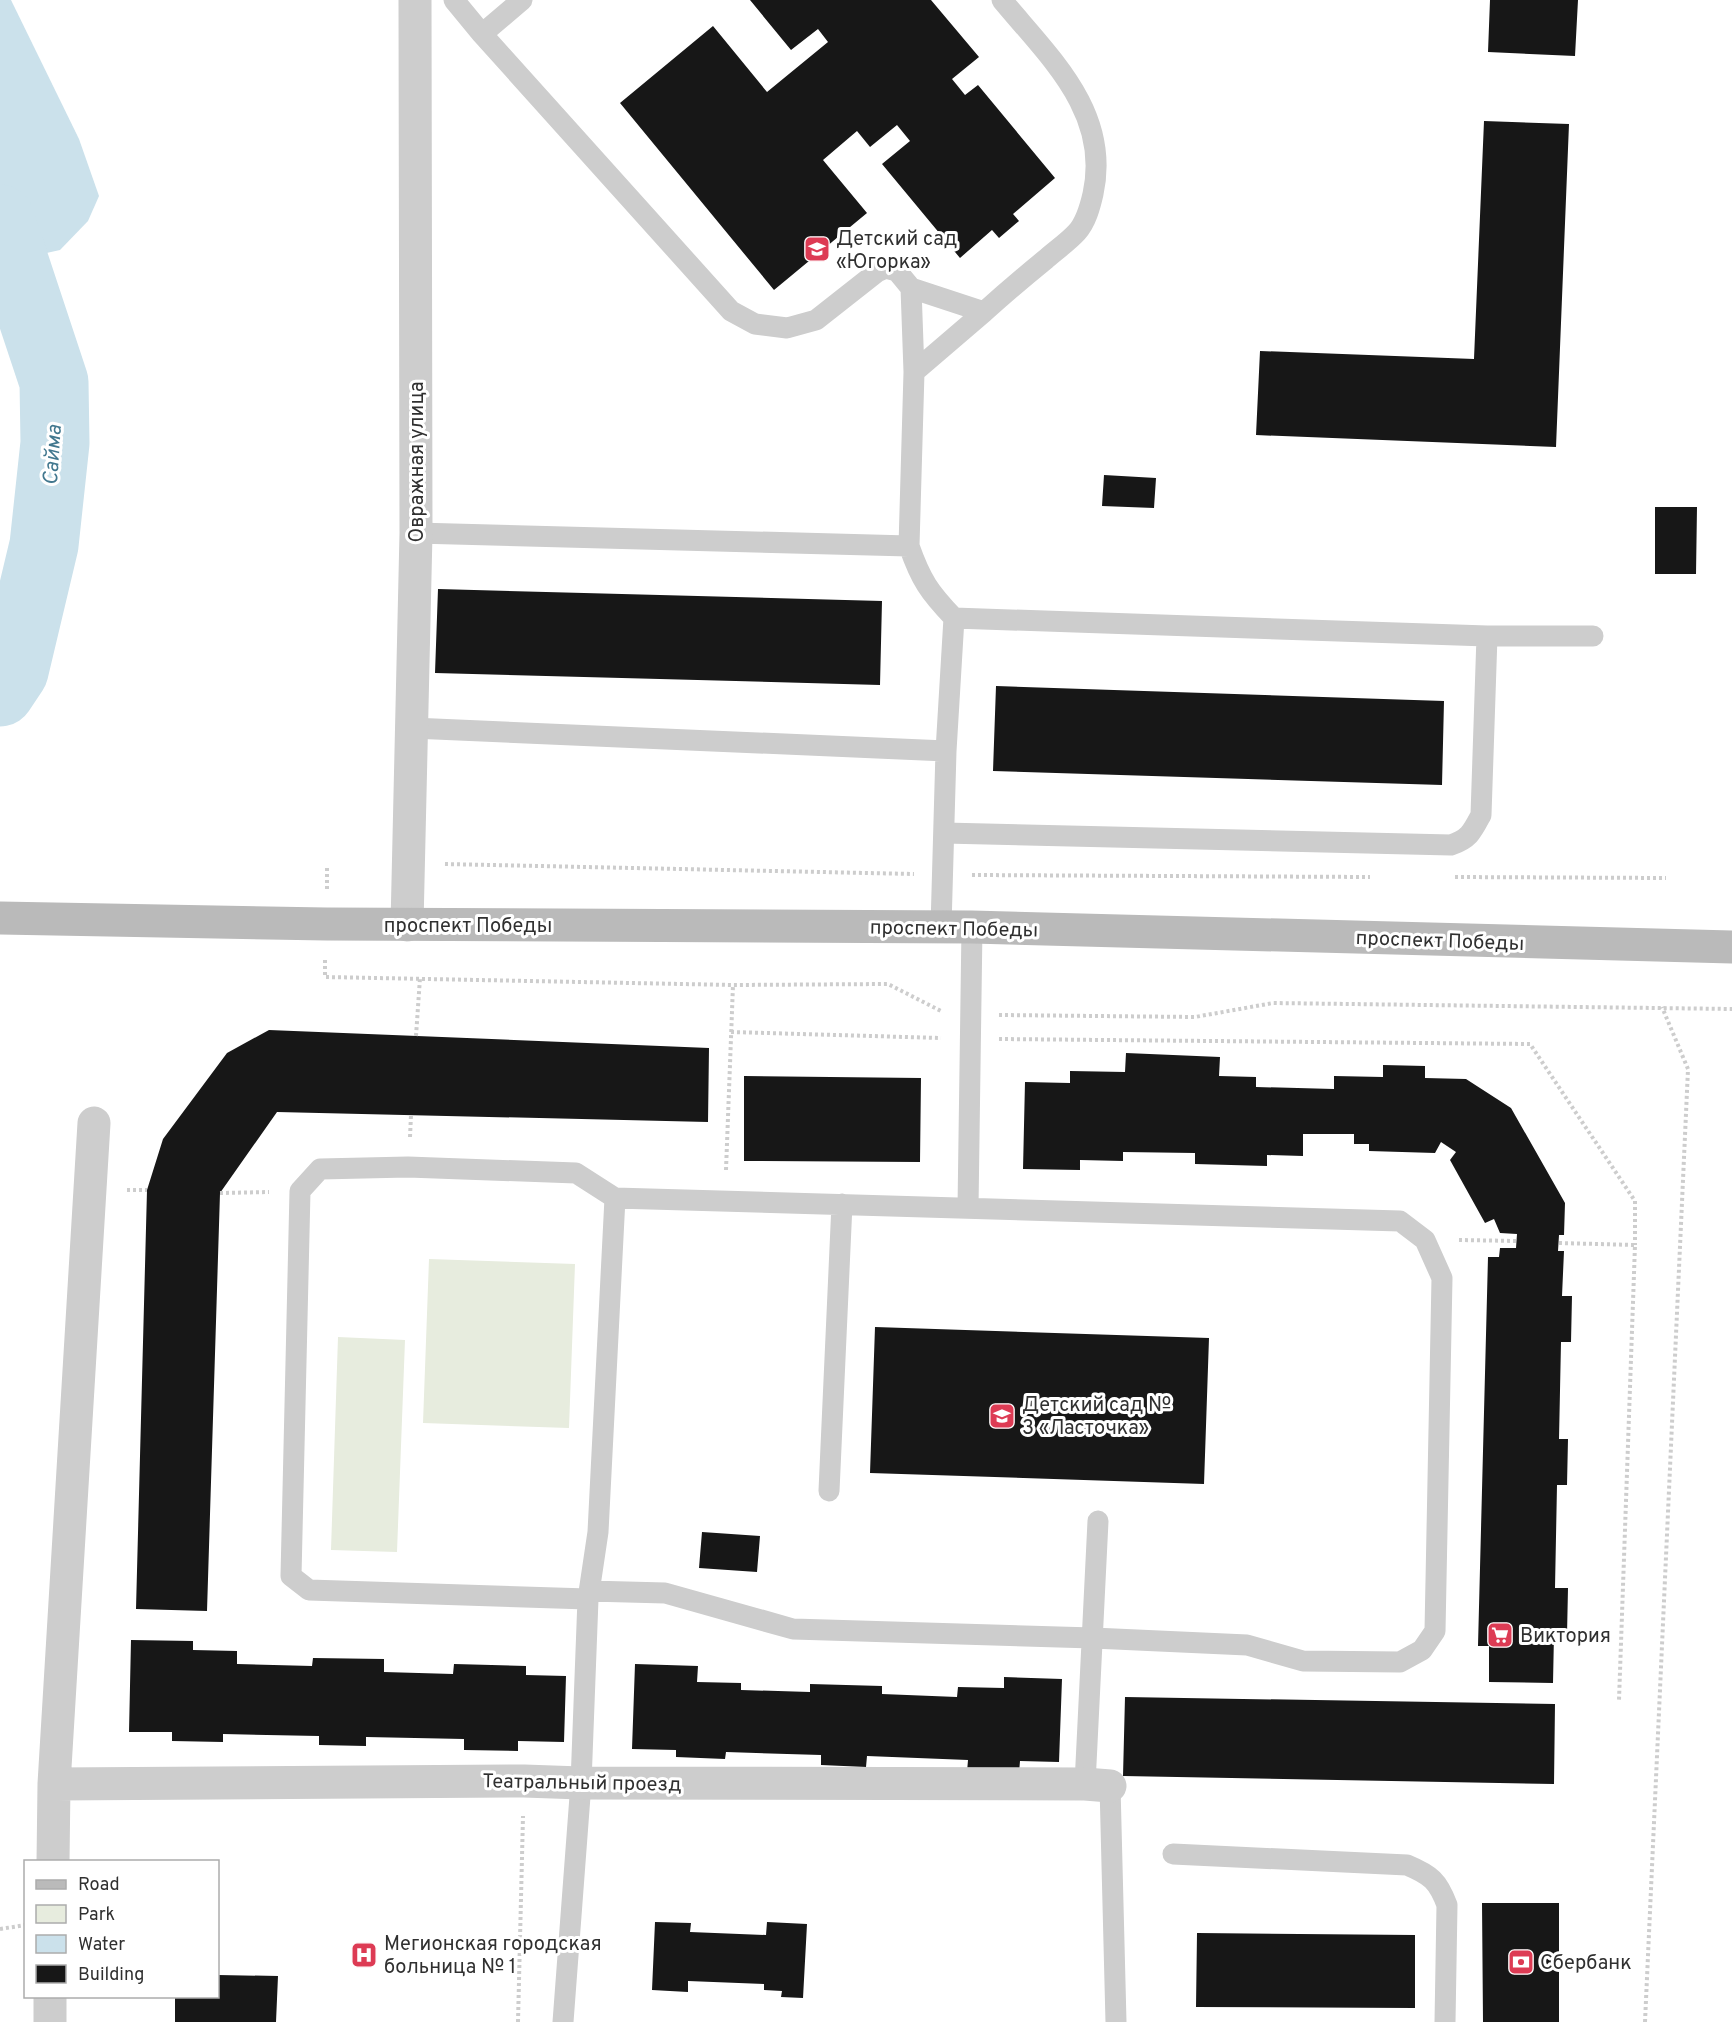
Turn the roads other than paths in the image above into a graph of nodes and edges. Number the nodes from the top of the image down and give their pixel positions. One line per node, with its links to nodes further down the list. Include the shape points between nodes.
1 (415, 0): 9 (street, Овражная улица)
2 (454, 0): 5 (lane)
3 (522, 0): 5 (lane)
4 (1002, 0): 7 (lane, via 1080,99 1093,141 1095,184 1089,211 1078,231)
5 (482, 34): 6 (lane, via 731,311 755,324 787,328 816,320 886,268 897,271)
6 (911, 288): 7 (lane); 8 (lane)
7 (984, 312): 8 (lane)
8 (914, 372): 10 (lane)
9 (416, 533): 10 (lane); 14 (street, Овражная улица)
10 (909, 546): 11 (lane, via 932,595)
11 (954, 618): 12 (lane); 15 (lane)
12 (1487, 636): 13 (lane); 16 (lane, via 1481,816 1464,841 1450,845)
13 (1593, 636)
14 (412, 728): 15 (lane); 18 (street, Овражная улица)
15 (946, 751): 16 (lane)
16 (944, 833): 19 (lane, via 942,874)
17 (0, 918): 18 (street, проспект Победы)
18 (407, 924): 19 (street, проспект Победы)
19 (956, 927): 20 (street, проспект Победы); 24 (lane, via 971,1038)
20 (1732, 947)
21 (94, 1123): 30 (street)
22 (615, 1198): 23 (lane); 27 (lane, via 598,1532); 27 (lane, via 576,1173 408,1167 320,1169 300,1191 291,1576 309,1590)
23 (842, 1204): 24 (lane); 25 (lane)
24 (968, 1208): 28 (lane, via 1401,1221 1425,1240 1442,1278 1435,1630 1422,1650 1400,1662 1303,1661 1247,1645)
25 (829, 1491)
26 (1098, 1521): 28 (lane)
27 (589, 1595): 28 (lane, via 665,1593 793,1629); 29 (lane)
28 (1093, 1638): 31 (lane)
29 (581, 1783): 30 (street, Театральный проезд, via 524,1780); 31 (street, Театральный проезд); 36 (lane)
30 (54, 1784): 33 (street)
31 (1098, 1785): 37 (lane)
32 (1173, 1854): 38 (lane, via 1407,1865 1424,1872 1440,1887 1447,1905)
33 (53, 1860)
34 (50, 1998): 35 (street)
35 (50, 2022)
36 (563, 2022)
37 (1116, 2022)
38 (1445, 2022)

